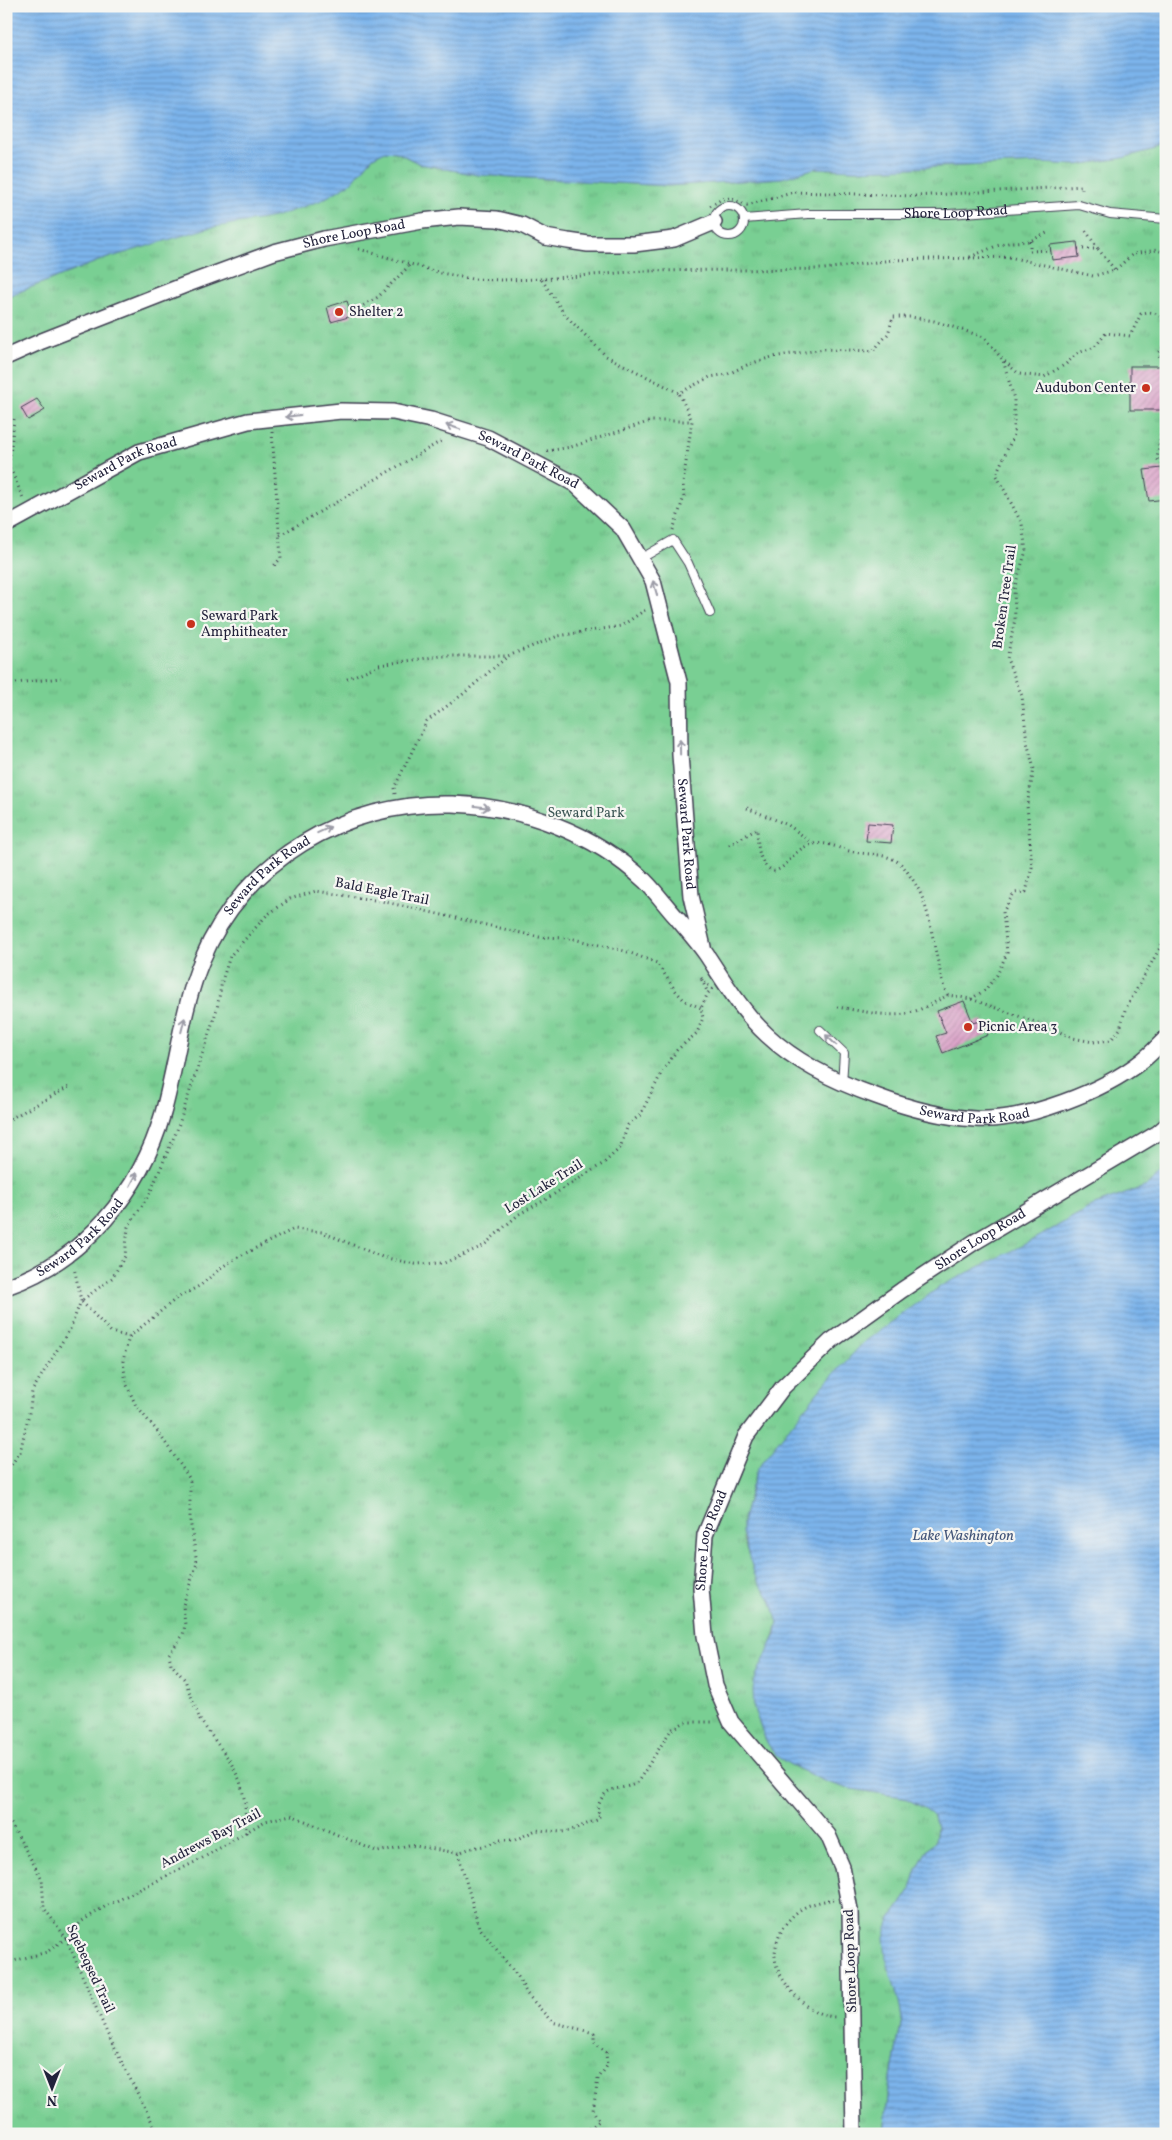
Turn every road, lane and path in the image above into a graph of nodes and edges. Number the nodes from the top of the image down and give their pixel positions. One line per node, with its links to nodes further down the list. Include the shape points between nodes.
1 (1082, 190): 4 (path, via 1082,186 915,196 796,192 748,205 730,198 722,199 708,208)
2 (744, 219): 3 (lane, Shore Loop Road, via 808,214 949,214 1079,205 1110,214); 4 (lane, Shore Loop Road, via 741,211 728,206 716,213); 4 (lane, via 740,232 731,236 721,234)
3 (1166, 219)
4 (708, 224): 20 (street, Shore Loop Road, via 674,239 652,243 588,244 546,236 496,219 460,217 324,239 274,252)
5 (1086, 231): 10 (path)
6 (1047, 233): 7 (path)
7 (1030, 241): 11 (path, via 1030,251); 13 (path, via 996,246)
8 (353, 248): 14 (path)
9 (1078, 249): 10 (path)
10 (1098, 249): 15 (path)
11 (1051, 250)
12 (1166, 253): 15 (path, via 1157,250 1133,254)
13 (967, 258): 15 (path, via 1009,257 1093,276); 16 (path, via 892,260 824,270 642,270)
14 (410, 265): 16 (path, via 472,279); 17 (path, via 378,297)
15 (1115, 270)
16 (542, 279): 24 (path, via 565,315 606,356)
17 (359, 308)
18 (1166, 326): 21 (path, via 1158,315 1148,311 1141,314 1130,336 1106,333 1094,347 1078,353 1044,377 1019,374)
19 (1166, 345): 22 (path, via 1158,352)
20 (6, 357)
21 (1002, 359): 24 (path, via 984,337 934,321 893,316 888,334 873,351 825,350 772,358 710,377); 59 (path, Broken Tree Trail, via 1014,399 1014,435 996,474 1022,524 1026,551 1014,589 1015,619 1007,659 1022,696 1034,769 1028,805 1032,867 1026,892 1014,893 1003,912 1007,953 997,975 986,990)
22 (1164, 366)
23 (1165, 378): 25 (path)
24 (679, 393): 29 (path)
25 (1165, 398)
26 (1164, 410): 31 (path)
27 (14, 419): 34 (path)
28 (270, 419): 30 (street, Seward Park Road, one-way to 28, via 392,412 341,411); 38 (street, Seward Park Road, via 248,421 139,452); 40 (path)
29 (692, 421): 33 (path, via 651,421 571,447); 42 (path, via 684,497)
30 (461, 430): 40 (path); 43 (street, Seward Park Road, via 488,438 575,484 623,529)
31 (1160, 430): 32 (path); 35 (path, via 1157,459)
32 (1166, 430)
33 (546, 451)
34 (8, 464): 38 (path)
35 (1165, 466): 36 (path)
36 (1166, 475)
37 (1166, 508): 41 (path, via 1162,513)
38 (30, 512): 39 (street, Seward Park Road)
39 (6, 525)
40 (280, 535): 44 (path, via 281,558)
41 (1166, 537)
42 (673, 540): 43 (lane); 46 (lane, via 688,563)
43 (640, 559): 45 (street, Seward Park Road, one-way to 43, via 653,581)
44 (272, 568)
45 (659, 603): 47 (path, via 621,626 558,636); 56 (street, Seward Park Road, one-way to 45, via 691,886 680,755 679,682)
46 (710, 613)
47 (508, 656): 49 (path, via 441,656 379,665); 51 (path, via 427,721 394,788)
48 (61, 678): 50 (path)
49 (347, 679)
50 (6, 684)
51 (398, 807): 56 (street, Seward Park Road, one-way to 56, via 421,804 489,807 547,821 607,851 646,883); 68 (street, Seward Park Road, one-way to 51, via 124,1198 148,1151 163,1115 200,964 228,910 267,870 320,832 354,818)
52 (747, 808): 53 (path, via 788,825)
53 (814, 844): 54 (path, via 803,847 784,866 774,871 761,857 757,829); 58 (path, via 880,854 900,862 926,904 940,973)
54 (728, 845)
55 (1166, 937): 59 (path, via 1124,1010 1120,1029 1111,1040 1093,1042 1073,1038)
56 (704, 951): 64 (street, Seward Park Road, via 723,982 763,1031 788,1053)
57 (708, 993): 61 (path, Lost Lake Trail)
58 (948, 995): 59 (path); 60 (path, via 905,1014)
59 (971, 999)
60 (837, 1007)
61 (701, 1008): 70 (path, Bald Eagle Trail, via 685,1001 657,963 625,951 569,938 538,937 381,901 316,892 290,899 267,915 230,956 217,1009 177,1130 150,1194 128,1228 125,1256 112,1278); 71 (path, Lost Lake Trail, via 703,1018 696,1034 677,1050 662,1072 640,1115 628,1125 620,1148 604,1163 519,1214 483,1246 444,1263 415,1264 382,1257 322,1232 294,1229 222,1267)
62 (820, 1030): 64 (lane, one-way to 62, via 844,1053)
63 (1166, 1038): 64 (street, Seward Park Road, via 1142,1062 1067,1102 1035,1112 1002,1117 978,1119 910,1109)
64 (842, 1084)
65 (69, 1087): 66 (path)
66 (6, 1121)
67 (1166, 1126): 73 (street, Shore Loop Road, via 973,1243 831,1341 783,1387 746,1436 705,1535 701,1588 705,1636 715,1684)
68 (71, 1252): 69 (street, Seward Park Road, via 31,1278); 70 (path)
69 (6, 1286)
70 (81, 1301): 71 (path, via 112,1332); 72 (path, via 70,1329 32,1391 20,1452)
71 (129, 1337): 75 (path, via 123,1361 126,1383 136,1406 190,1479 190,1520 196,1563 183,1605 183,1635 169,1654 171,1664 185,1680 200,1720 240,1781 245,1802)
72 (6, 1472)
73 (731, 1722): 76 (path, Andrews Bay Trail, via 685,1722 671,1730 637,1783 605,1792 597,1810 600,1815 597,1820 561,1832 536,1830 516,1840 500,1840); 77 (street, Shore Loop Road, via 828,1835 842,1867)
74 (6, 1815): 78 (path, Sqebeqsed Trail, via 42,1878 44,1908)
75 (246, 1833): 76 (path, Andrews Bay Trail, via 265,1821 291,1815 378,1852 409,1844); 78 (path, Andrews Bay Trail, via 106,1906 82,1921)
76 (458, 1853): 82 (path, via 480,1927 527,1994 552,2022 594,2033 594,2042 606,2052 606,2066 598,2079 593,2110 599,2121)
77 (847, 1896): 80 (street, Shore Loop Road); 80 (path, via 805,1907 792,1916 780,1932 775,1955 781,1975 804,2005 834,2018)
78 (66, 1938): 79 (path, Andrews Bay Trail, via 47,1952); 81 (path, Sqebeqsed Trail, via 107,2033)
79 (6, 1963)
80 (853, 2016): 83 (street, Shore Loop Road)
81 (158, 2134)
82 (584, 2134)
83 (854, 2134)

